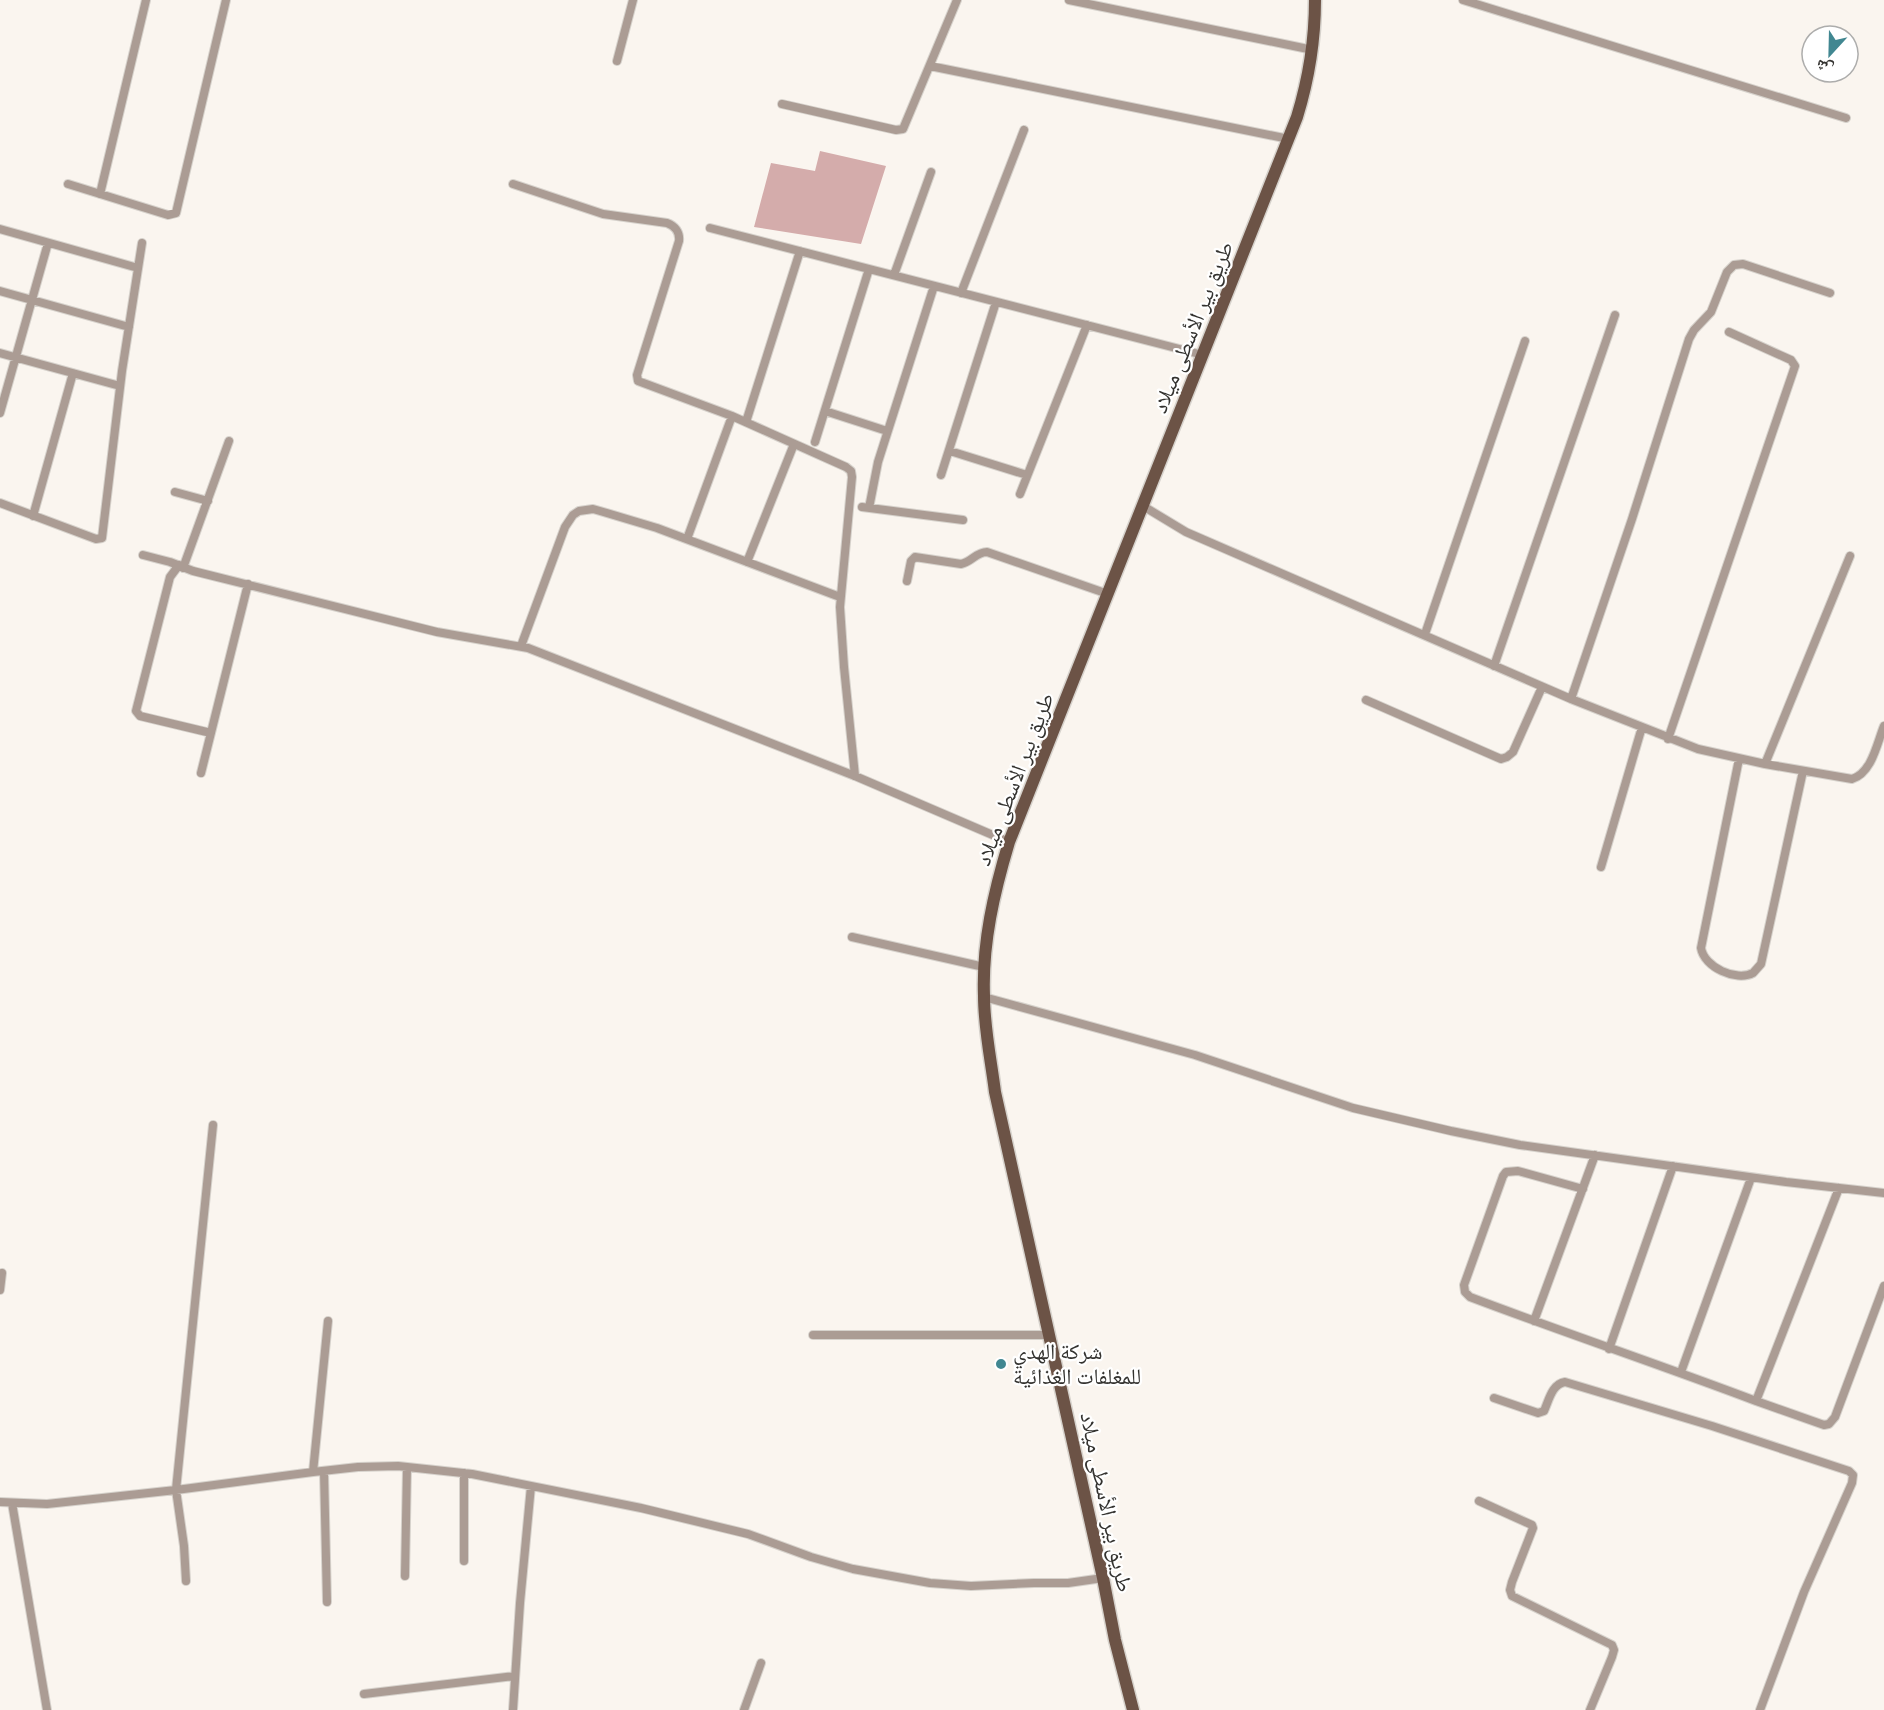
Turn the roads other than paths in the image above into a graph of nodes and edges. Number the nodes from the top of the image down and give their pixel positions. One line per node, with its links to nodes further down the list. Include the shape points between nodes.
1 (146, 0): 18 (street)
2 (226, 0): 18 (street, via 177,211 168,215)
3 (633, 0): 9 (street)
4 (957, 0): 10 (street)
5 (1069, 0): 8 (street)
6 (1315, 0): 8 (main road, طريق بير الأسطى ميلاد)
7 (1463, 0): 12 (street)
8 (1313, 50): 14 (main road, طريق بير الأسطى ميلاد)
9 (617, 61)
10 (930, 66): 11 (street, via 901,130); 14 (street)
11 (782, 104)
12 (1846, 118)
13 (1024, 130): 29 (street)
14 (1290, 139): 39 (main road, طريق بير الأسطى ميلاد)
15 (931, 172): 26 (street)
16 (68, 184): 18 (street)
17 (513, 184): 45 (street, via 603,214 674,226 679,241 637,380)
18 (100, 194)
19 (710, 228): 23 (street)
20 (0, 229): 21 (street)
21 (48, 243): 24 (street); 31 (street)
22 (142, 243): 24 (street)
23 (800, 251): 25 (street); 46 (street)
24 (138, 268): 35 (street)
25 (869, 269): 26 (street); 43 (street)
26 (894, 275): 27 (street)
27 (934, 286): 29 (street); 47 (street)
28 (0, 291): 31 (street)
29 (961, 293): 32 (street)
30 (1830, 293): 74 (street, via 1743,264 1734,265 1727,272 1711,312 1689,339)
31 (32, 300): 35 (street); 40 (street)
32 (996, 302): 34 (street); 51 (street)
33 (1615, 315): 72 (street)
34 (1087, 325): 39 (street); 53 (street)
35 (129, 327): 42 (street)
36 (1729, 332): 79 (street, via 1791,360 1795,366)
37 (1525, 341): 70 (street)
38 (0, 353): 40 (street)
39 (1203, 356): 58 (main road, طريق بير الأسطى ميلاد)
40 (16, 357): 41 (street); 44 (street)
41 (73, 373): 42 (street); 59 (street)
42 (120, 386): 59 (street, via 102,538)
43 (825, 411): 47 (street); 49 (street)
44 (0, 413)
45 (732, 416): 46 (street); 61 (street)
46 (746, 422): 50 (street)
47 (887, 431): 60 (street, via 865,507)
48 (229, 441): 56 (street)
49 (815, 442)
50 (794, 444): 64 (street); 69 (street, via 850,471)
51 (950, 450): 52 (street); 53 (street)
52 (941, 475)
53 (1027, 475): 55 (street)
54 (176, 492): 56 (street)
55 (1020, 494)
56 (208, 501): 65 (street)
57 (0, 503): 59 (street)
58 (1143, 506): 68 (main road, طريق بير الأسطى ميلاد); 70 (street, via 1186,532)
59 (33, 516)
60 (963, 520)
61 (687, 539): 64 (street); 71 (street, via 593,509 579,511 565,527)
62 (143, 555): 65 (street)
63 (1850, 556): 81 (street)
64 (747, 562): 69 (street)
65 (181, 567): 67 (street); 78 (street, via 170,577 136,711 140,716)
66 (907, 581): 68 (street, via 915,557 961,564 987,552)
67 (248, 584): 71 (street, via 436,632); 78 (street)
68 (1108, 594): 85 (main road, طريق بير الأسطى ميلاد)
69 (840, 597): 84 (street)
70 (1425, 634): 72 (street)
71 (521, 646): 84 (street)
72 (1494, 666): 73 (street)
73 (1542, 687): 74 (street); 75 (street, via 1513,752 1501,759)
74 (1571, 699): 77 (street)
75 (1366, 700)
76 (1884, 726): 82 (street, via 1866,770 1859,777)
77 (1642, 727): 79 (street); 86 (street)
78 (211, 733): 83 (street)
79 (1668, 739): 80 (street)
80 (1739, 759): 81 (street); 82 (street, via 1701,948 1712,965 1739,975 1754,973 1761,964)
81 (1765, 764): 82 (street)
82 (1803, 771)
83 (201, 772)
84 (855, 776): 85 (street)
85 (1009, 842): 88 (main road, طريق بير الأسطى ميلاد, via 992,904)
86 (1601, 867)
87 (852, 937): 88 (street)
88 (984, 967): 89 (main road, طريق بير الأسطى ميلاد)
89 (984, 997): 91 (street, via 1172,1049 1386,1117 1520,1146); 103 (main road, طريق بير الأسطى ميلاد, via 995,1092)
90 (213, 1125): 113 (street)
91 (1594, 1155): 92 (street); 95 (street)
92 (1673, 1166): 93 (street); 104 (street)
93 (1752, 1178): 94 (street); 105 (street)
94 (1839, 1188): 96 (street); 107 (street)
95 (1583, 1189): 101 (street); 101 (street, via 1518,1171 1503,1176 1464,1290 1470,1297)
96 (1884, 1193)
97 (2, 1274): 99 (street)
98 (1884, 1286): 107 (street, via 1829,1424)
99 (0, 1290)
100 (328, 1321): 110 (street)
101 (1534, 1321): 104 (street)
102 (813, 1335): 103 (street)
103 (1049, 1335): 119 (main road, طريق بير الأسطى ميلاد)
104 (1609, 1348): 105 (street)
105 (1681, 1372): 107 (street)
106 (1494, 1398): 130 (street, via 1538,1413 1544,1411 1554,1387 1564,1382 1849,1471 1852,1484 1804,1592)
107 (1756, 1401)
108 (407, 1467): 109 (street); 111 (street); 118 (street)
109 (324, 1471): 110 (street); 121 (street)
110 (313, 1472): 113 (street)
111 (464, 1473): 112 (street); 117 (street)
112 (531, 1486): 119 (street, via 705,1522 853,1569 930,1583 971,1586); 123 (street)
113 (176, 1490): 116 (street, via 47,1504); 120 (street)
114 (1479, 1501): 129 (street, via 1532,1525 1512,1582 1512,1596 1612,1645 1612,1657)
115 (0, 1502): 116 (street)
116 (12, 1503): 125 (street)
117 (464, 1561)
118 (405, 1576)
119 (1103, 1578): 128 (main road, طريق بير الأسطى ميلاد)
120 (186, 1581)
121 (327, 1602)
122 (761, 1663): 127 (street)
123 (514, 1676): 124 (street); 126 (street)
124 (364, 1694)
125 (47, 1710)
126 (513, 1710)
127 (744, 1710)
128 (1133, 1710)
129 (1590, 1710)
130 (1760, 1710)

